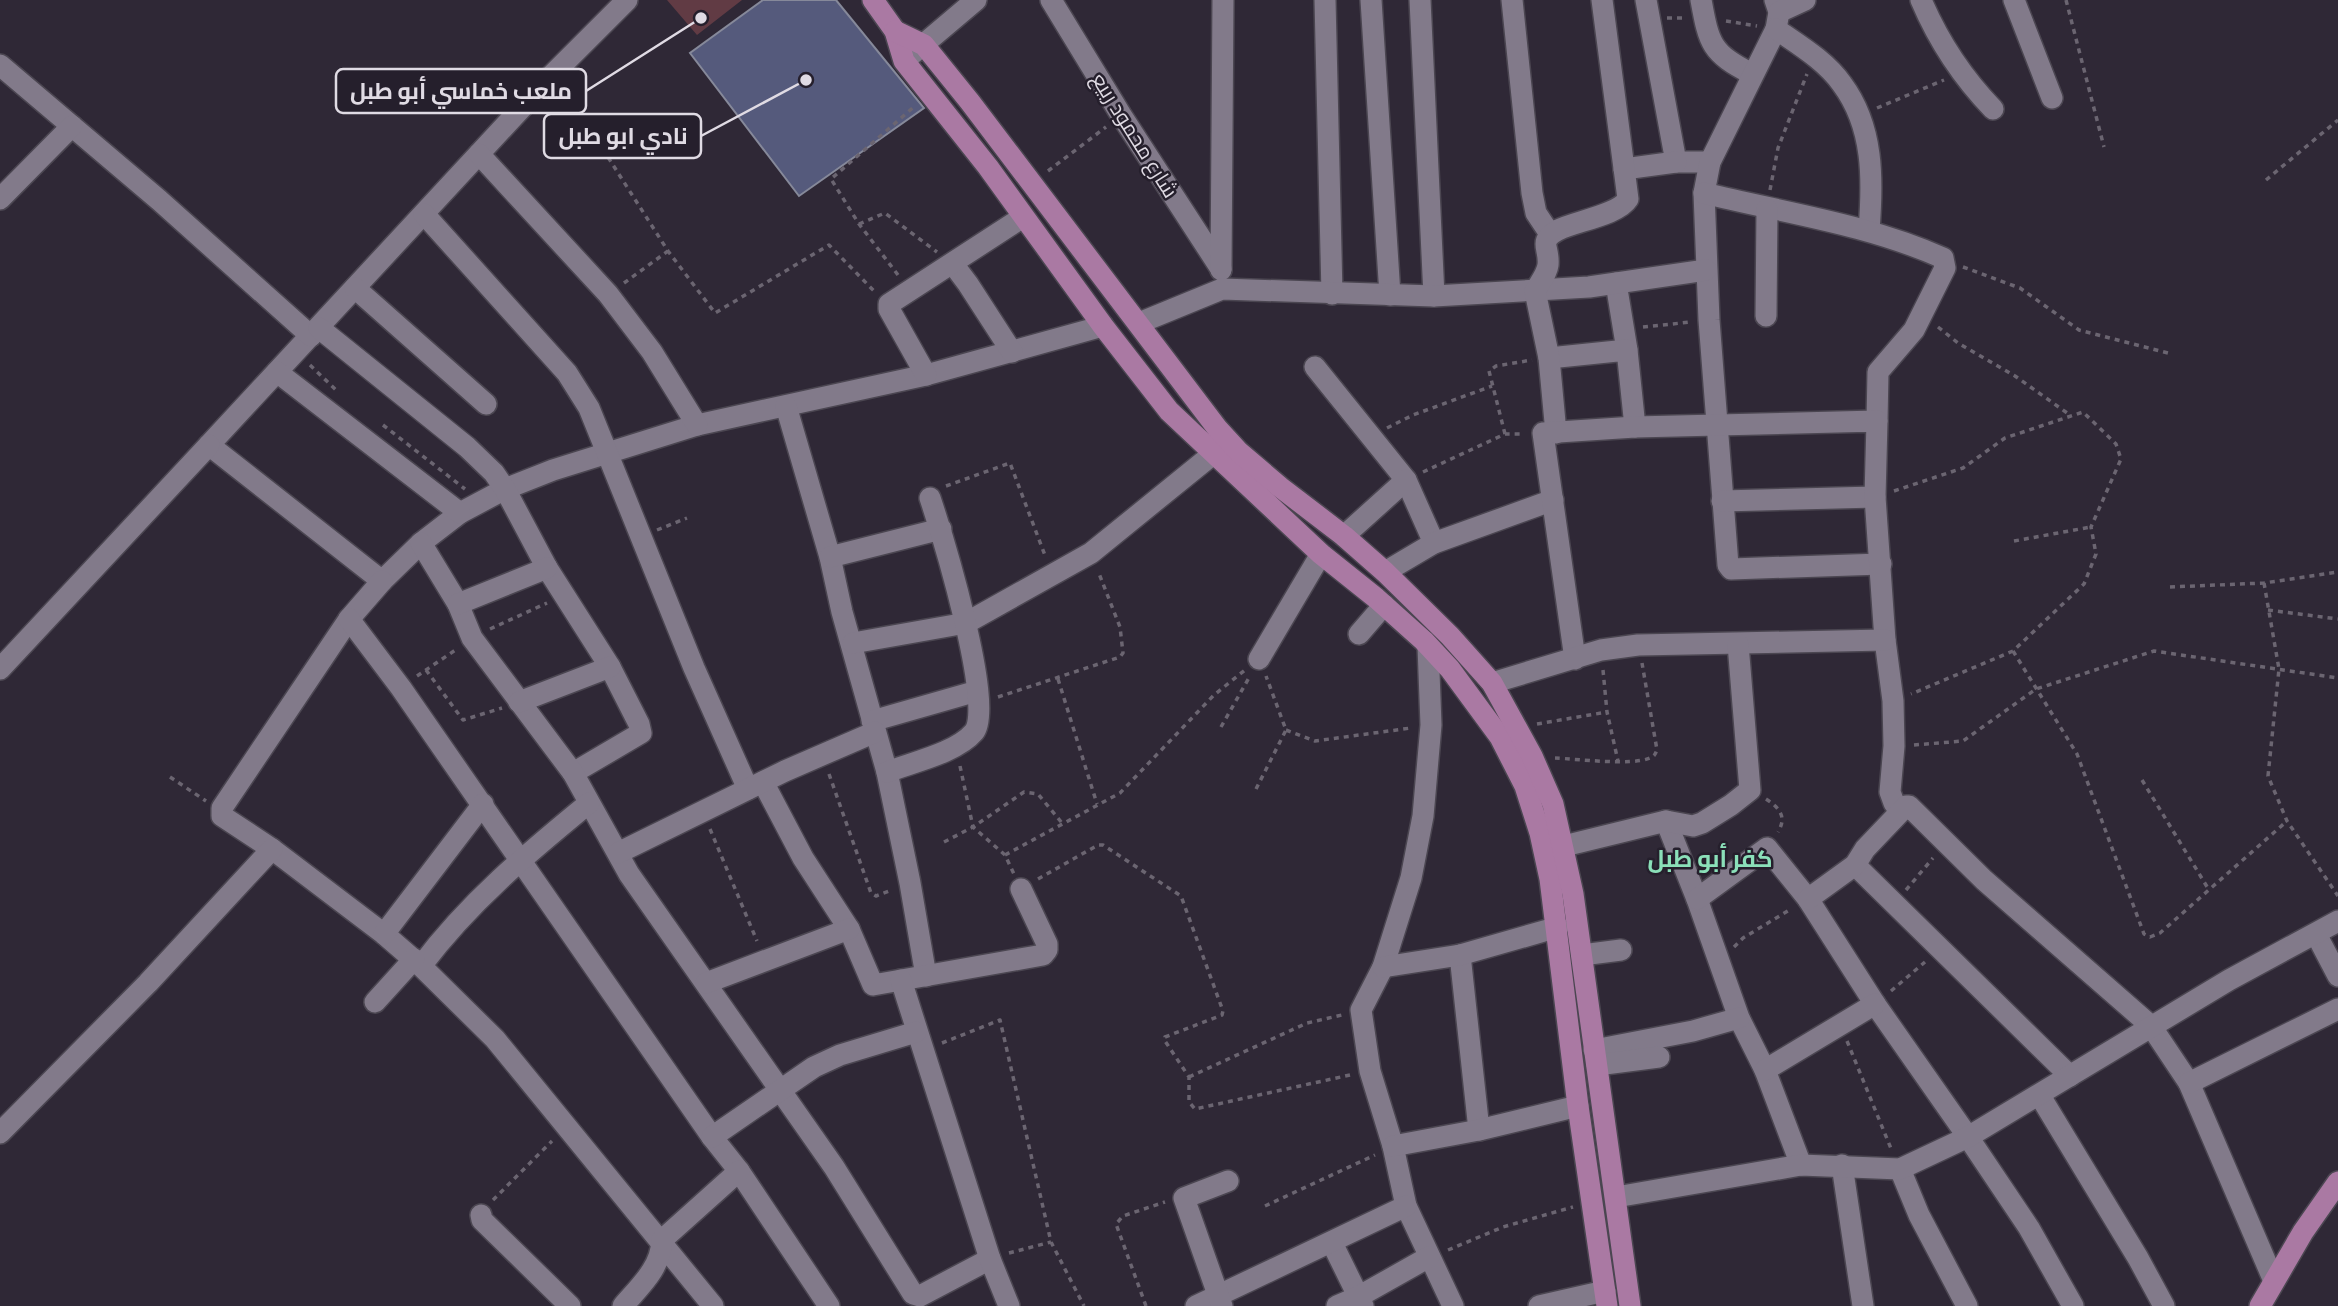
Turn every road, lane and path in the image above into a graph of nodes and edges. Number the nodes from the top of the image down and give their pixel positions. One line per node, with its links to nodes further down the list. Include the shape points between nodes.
1 (627, 0): 24 (street)
2 (873, 0): 18 (main road)
3 (976, 0): 19 (street)
4 (1051, 0): 29 (street, شارع محمود ربيع)
5 (1223, 0): 52 (street)
6 (1325, 0): 57 (street)
7 (1371, 0): 59 (street)
8 (1420, 0): 60 (street)
9 (1512, 0): 47 (street, via 1532,193 1536,213)
10 (1602, 0): 37 (street)
11 (1646, 0): 35 (street)
12 (1700, 0): 25 (street, via 1719,54)
13 (1805, 0): 17 (street)
14 (1921, 0): 23 (street)
15 (2014, 0): 27 (street)
16 (2066, 0): 33 (path)
17 (1777, 14): 20 (street); 25 (street)
18 (895, 31): 19 (main road); 21 (main road)
19 (924, 45): 21 (street); 39 (main road)
20 (1814, 56): 30 (street, via 1842,84); 42 (path, via 1778,148)
21 (904, 61): 26 (main road)
22 (0, 65): 32 (street)
23 (1962, 72): 28 (street); 30 (path)
24 (553, 74): 34 (street); 48 (path)
25 (1752, 74): 36 (street)
26 (930, 93): 44 (main road); 45 (path, via 831,179)
27 (2052, 97)
28 (1993, 109)
29 (1121, 115): 39 (path); 52 (street, شارع محمود ربيع)
30 (1858, 115): 46 (street, via 1871,161)
31 (2338, 120): 38 (path)
32 (72, 126): 41 (street); 67 (street)
33 (2104, 147)
34 (479, 154): 43 (street); 58 (street)
35 (1676, 162): 36 (street); 37 (street)
36 (1710, 162): 40 (street)
37 (1624, 169): 47 (street, via 1628,199 1624,205)
38 (2266, 180)
39 (1031, 184): 65 (main road)
40 (1704, 193): 42 (street); 51 (street)
41 (0, 199)
42 (1767, 209): 46 (street); 63 (street)
43 (424, 214): 54 (street); 88 (street, via 567,373)
44 (1023, 217): 50 (street); 66 (main road)
45 (859, 224): 50 (path, via 888,214); 55 (path)
46 (1869, 230): 49 (street)
47 (1550, 234): 56 (street, via 1545,241 1547,269)
48 (668, 251): 58 (path); 61 (path, via 715,313 829,245)
49 (1944, 260): 62 (street, via 1945,268); 70 (path, via 2020,288 2079,330)
50 (953, 264): 55 (street); 69 (street)
51 (1706, 270): 53 (street); 64 (street)
52 (1221, 279): 57 (street); 65 (street)
53 (1616, 283): 56 (street); 68 (street)
54 (355, 288): 67 (street); 77 (street)
55 (910, 290): 61 (street)
56 (1535, 291): 60 (street); 71 (street)
57 (1332, 294): 59 (street)
58 (608, 295): 82 (street, via 652,352)
59 (1390, 295): 60 (street)
60 (1434, 296)
61 (888, 307): 74 (street)
62 (1922, 313): 79 (path, via 1958,344); 80 (street, via 1914,330 1878,372)
63 (1766, 316)
64 (1709, 320): 68 (path); 83 (street)
65 (1139, 323): 102 (main road, via 1239,452)
66 (1103, 326): 69 (street); 89 (main road, via 1169,411)
67 (308, 338): 73 (street); 76 (path); 91 (street, via 467,447)
68 (1625, 340): 71 (street); 84 (street)
69 (1012, 352): 74 (street)
70 (2172, 354)
71 (1549, 358): 75 (path, via 1496,366 1489,371); 85 (street)
72 (1315, 367): 86 (street)
73 (277, 372): 87 (street); 97 (street)
74 (926, 375): 78 (street)
75 (1492, 386): 86 (path); 90 (path, via 1505,434)
76 (346, 398)
77 (486, 404)
78 (786, 405): 82 (street); 108 (street)
79 (2070, 415): 92 (path, via 2005,438 1963,468); 99 (path, via 2083,412 2116,443 2121,459)
80 (1877, 421): 83 (street); 92 (street)
81 (378, 422): 95 (path)
82 (697, 425): 88 (street)
83 (1717, 425): 84 (street); 96 (street)
84 (1635, 427): 85 (street)
85 (1556, 433): 94 (street, via 1542,434)
86 (1371, 436): 90 (street)
87 (209, 445): 114 (street); 136 (street)
88 (608, 452): 91 (street); 101 (street)
89 (1213, 454): 106 (street); 107 (main road)
90 (1406, 480): 102 (street); 105 (street)
91 (505, 489): 95 (street); 110 (street)
92 (1875, 497): 96 (street); 109 (street)
93 (930, 498): 100 (street); 113 (path, via 931,491 1010,463)
94 (1553, 500): 105 (street); 134 (street)
95 (482, 501): 97 (street)
96 (1722, 501): 109 (street, via 1729,568)
97 (460, 513): 104 (street)
98 (687, 518): 101 (path)
99 (2091, 527): 103 (path); 132 (path, via 2096,554 2084,584)
100 (941, 528): 108 (street); 123 (street)
101 (642, 536): 160 (street, via 694,668)
102 (1344, 536): 111 (main road)
103 (2014, 541)
104 (421, 543): 114 (street); 118 (street)
105 (1434, 543): 111 (street)
106 (1091, 553): 113 (street); 139 (path, via 1125,648 1120,657)
107 (1321, 554): 119 (main road); 133 (street)
108 (830, 556): 127 (street)
109 (1881, 564): 126 (street)
110 (547, 568): 117 (street); 118 (street)
111 (1385, 572): 140 (main road)
112 (2338, 572): 115 (path)
113 (1053, 576): 123 (street)
114 (382, 581): 121 (street)
115 (2264, 583): 116 (path); 120 (path)
116 (2170, 587)
117 (564, 595): 125 (path); 135 (street)
118 (458, 604): 125 (street)
119 (1384, 605): 124 (street); 130 (main road)
120 (2268, 610): 122 (path); 137 (path)
121 (349, 619): 164 (street); 168 (street)
122 (2338, 619)
123 (966, 623): 127 (street); 142 (street)
124 (1359, 634)
125 (472, 638): 144 (street); 144 (path, via 426,670 463,720)
126 (1885, 640): 128 (street); 143 (street)
127 (853, 643): 147 (street)
128 (1738, 644): 129 (street); 162 (street)
129 (1638, 645): 131 (street); 155 (path, via 1657,750 1651,758)
130 (1428, 646): 146 (street); 189 (main road, via 1500,737 1525,786 1540,833)
131 (1601, 650): 134 (street); 145 (path)
132 (2013, 651): 141 (path); 143 (path)
133 (1259, 659): 148 (path); 150 (path); 165 (path, via 1214,695 1120,793)
134 (1575, 659): 140 (street)
135 (610, 667): 144 (street); 157 (street, via 641,733)
136 (0, 669)
137 (2280, 669): 138 (path); 141 (path, via 2154,651); 170 (path, via 2269,776)
138 (2338, 678)
139 (1058, 679): 142 (path); 165 (path)
140 (1492, 683): 149 (main road)
141 (2036, 688): 151 (path, via 1964,741); 183 (path, via 2077,754 2144,934 2160,933)
142 (978, 697): 147 (street); 152 (street, via 978,726)
143 (1893, 701): 151 (street)
144 (519, 702): 157 (street)
145 (1607, 712): 149 (path); 155 (path)
146 (1431, 725): 150 (path, via 1315,741); 200 (street, via 1416,853)
147 (874, 726): 153 (street); 156 (street)
148 (1221, 727)
149 (1517, 727): 154 (main road)
150 (1286, 730): 161 (path)
151 (1894, 746): 167 (street, via 1890,792)
152 (955, 747): 156 (street); 172 (path)
153 (822, 756): 160 (street); 181 (path, via 873,896)
154 (1532, 756): 155 (path); 175 (main road, via 1553,804)
155 (1618, 761)
156 (887, 772): 181 (street)
157 (573, 773): 163 (street)
158 (170, 777): 168 (path)
159 (2142, 780): 183 (path)
160 (756, 786): 166 (street); 190 (street)
161 (1256, 789)
162 (1750, 789): 169 (street, via 1702,823); 176 (path, via 1777,806 1783,816)
163 (589, 803): 178 (street); 179 (street)
164 (483, 804): 179 (street); 191 (street)
165 (1097, 804): 171 (path)
166 (703, 810): 178 (street); 197 (path)
167 (1901, 811): 174 (street, via 1909,806); 180 (street)
168 (222, 812): 177 (street, via 225,820)
169 (1665, 821): 175 (street); 185 (street)
170 (2287, 821): 183 (path); 184 (path)
171 (1062, 823): 172 (path, via 1005,855); 172 (path, via 1038,794 1024,792)
172 (973, 827): 173 (path)
173 (944, 842)
174 (1946, 843): 187 (path); 211 (street)
175 (1564, 846): 196 (main road)
176 (1767, 848): 185 (street); 186 (street)
177 (272, 849): 191 (street); 225 (street, via 148,984)
178 (618, 853): 204 (street)
179 (521, 859): 198 (street); 226 (street)
180 (1855, 865): 186 (street); 187 (street)
181 (910, 883): 201 (street)
182 (1021, 888): 201 (street, via 1047,944 1044,953); 218 (path, via 1103,845 1181,896 1223,1011 1165,1037)
183 (2209, 890)
184 (2338, 896)
185 (1697, 899): 199 (street)
186 (1808, 900): 199 (path, via 1743,938); 206 (street)
187 (1895, 902): 193 (street)
188 (2338, 921): 192 (street)
189 (1558, 928): 195 (street); 222 (main road)
190 (849, 929): 197 (street); 203 (street, via 873,985)
191 (384, 934): 198 (street)
192 (2316, 934): 202 (street); 211 (street)
193 (1940, 949): 206 (path); 217 (street)
194 (1621, 950): 196 (street)
195 (1460, 955): 200 (street); 224 (street)
196 (1582, 955): 214 (main road)
197 (765, 960): 204 (street)
198 (418, 962): 205 (street); 223 (street, via 495,1039)
199 (1718, 962): 209 (street)
200 (1383, 967): 208 (street)
201 (926, 976): 203 (street)
202 (2338, 976)
203 (901, 980): 212 (street)
204 (706, 983): 220 (street)
205 (375, 1002)
206 (1875, 1004): 210 (street); 227 (street)
207 (2338, 1009): 219 (street)
208 (1361, 1010): 216 (street); 218 (path, via 1307,1023)
209 (1739, 1018): 214 (street); 215 (street)
210 (1840, 1025): 215 (street); 231 (path)
211 (2151, 1026): 217 (street); 219 (street)
212 (919, 1041): 220 (street, via 840,1055); 242 (path, via 1000,1020); 245 (street)
213 (1659, 1057): 214 (street)
214 (1595, 1058): 235 (main road)
215 (1765, 1070): 230 (street)
216 (1370, 1071): 218 (path, via 1195,1109 1189,1102); 228 (street)
217 (2070, 1076): 221 (street)
218 (1189, 1077)
219 (2189, 1083): 246 (street)
220 (779, 1089): 226 (street); 245 (street, via 915,1296)
221 (2039, 1096): 227 (street); 265 (street)
222 (1578, 1106): 224 (street); 237 (main road)
223 (567, 1126): 240 (path); 241 (street)
224 (1479, 1130): 228 (street)
225 (0, 1133)
226 (712, 1137): 232 (street)
227 (1968, 1137): 231 (street); 264 (street, via 2029,1228)
228 (1393, 1146): 238 (path); 239 (street)
229 (1842, 1165): 230 (street); 231 (street); 262 (street)
230 (1801, 1166): 235 (street)
231 (1900, 1169): 263 (street)
232 (739, 1171): 241 (street); 253 (street)
233 (1228, 1181): 236 (street)
234 (2338, 1182): 246 (main road)
235 (1616, 1197): 261 (main road)
236 (1184, 1198): 248 (street); 256 (path, via 1123,1216 1116,1224)
237 (1592, 1202): 244 (path, via 1503,1227); 247 (main road)
238 (1265, 1206)
239 (1406, 1206): 243 (street); 244 (street)
240 (481, 1215): 250 (street)
241 (662, 1240): 251 (street, via 657,1264); 252 (street)
242 (1051, 1242): 245 (path); 255 (path)
243 (1332, 1243): 248 (street); 249 (street)
244 (1429, 1257): 249 (street); 259 (street)
245 (990, 1259): 254 (street)
246 (2274, 1281): 266 (main road)
247 (1606, 1299): 260 (street)
248 (1221, 1301): 257 (street)
249 (1361, 1301): 258 (street)
250 (570, 1306)
251 (623, 1306)
252 (713, 1306)
253 (828, 1306)
254 (1009, 1306)
255 (1084, 1306)
256 (1146, 1306)
257 (1196, 1306)
258 (1337, 1306)
259 (1453, 1306)
260 (1539, 1306)
261 (1630, 1306)
262 (1863, 1306)
263 (1967, 1306)
264 (2073, 1306)
265 (2164, 1306)
266 (2260, 1306)

